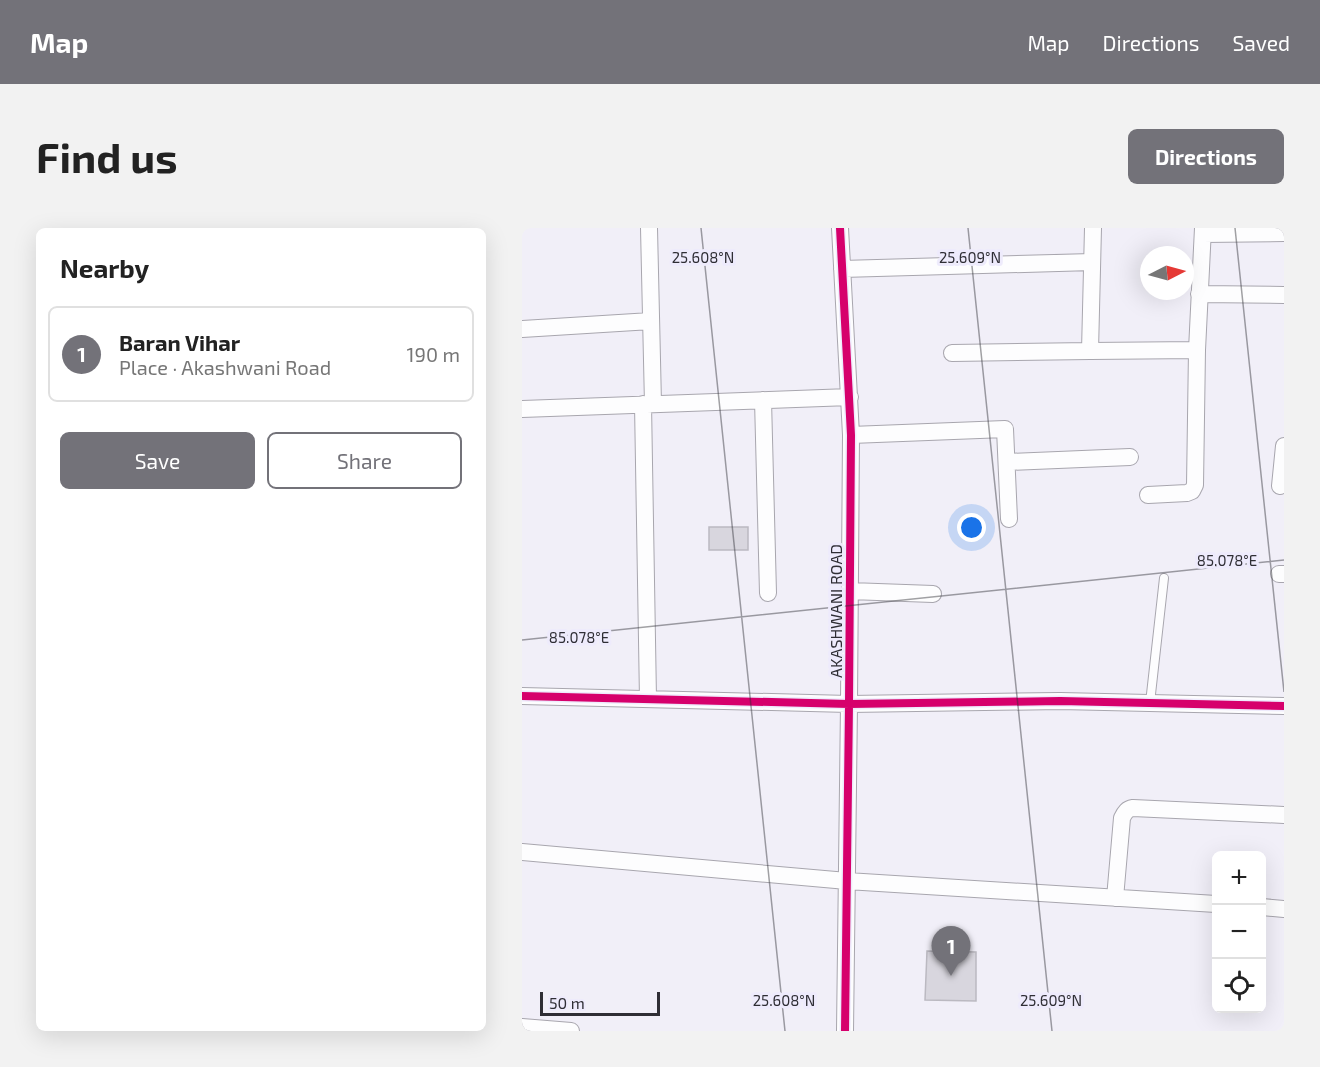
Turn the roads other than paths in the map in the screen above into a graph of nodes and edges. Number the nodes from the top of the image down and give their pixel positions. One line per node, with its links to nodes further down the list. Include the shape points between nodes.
1 (649, 228): 10 (street)
2 (840, 228): 7 (street, AKASHWANI ROAD)
3 (1093, 228): 6 (street)
4 (1203, 231): 5 (street); 8 (street)
5 (1284, 233)
6 (1092, 262): 7 (street); 13 (street)
7 (842, 269): 15 (street, AKASHWANI ROAD)
8 (1199, 294): 9 (street); 12 (street)
9 (1284, 295)
10 (651, 321): 11 (street); 17 (street)
11 (522, 328)
12 (1197, 350): 13 (street); 24 (street, via 1195,485 1187,493)
13 (1090, 351): 14 (street)
14 (952, 353)
15 (850, 397): 16 (street); 19 (street, AKASHWANI ROAD)
16 (763, 400): 17 (street); 28 (street)
17 (648, 404): 18 (street); 31 (street)
18 (522, 409)
19 (851, 435): 22 (street, via 1005,429); 27 (street, AKASHWANI ROAD)
20 (1284, 446): 23 (street)
21 (1130, 457): 22 (street)
22 (1006, 462): 25 (street)
23 (1280, 486)
24 (1148, 495)
25 (1009, 519)
26 (1164, 578): 32 (lane)
27 (850, 591): 29 (street); 33 (street, AKASHWANI ROAD)
28 (768, 593)
29 (933, 594)
30 (522, 696): 31 (street)
31 (648, 699): 33 (street)
32 (1150, 703): 33 (street, via 1060,700); 34 (street)
33 (849, 704): 37 (street, AKASHWANI ROAD)
34 (1284, 706)
35 (1284, 815): 38 (street, via 1126,810)
36 (522, 852): 37 (street)
37 (846, 881): 38 (street); 44 (street, AKASHWANI ROAD)
38 (1115, 898): 39 (street)
39 (1212, 904)
40 (1266, 907): 41 (street)
41 (1284, 909)
42 (522, 1027): 43 (street)
43 (571, 1031)
44 (845, 1031)

